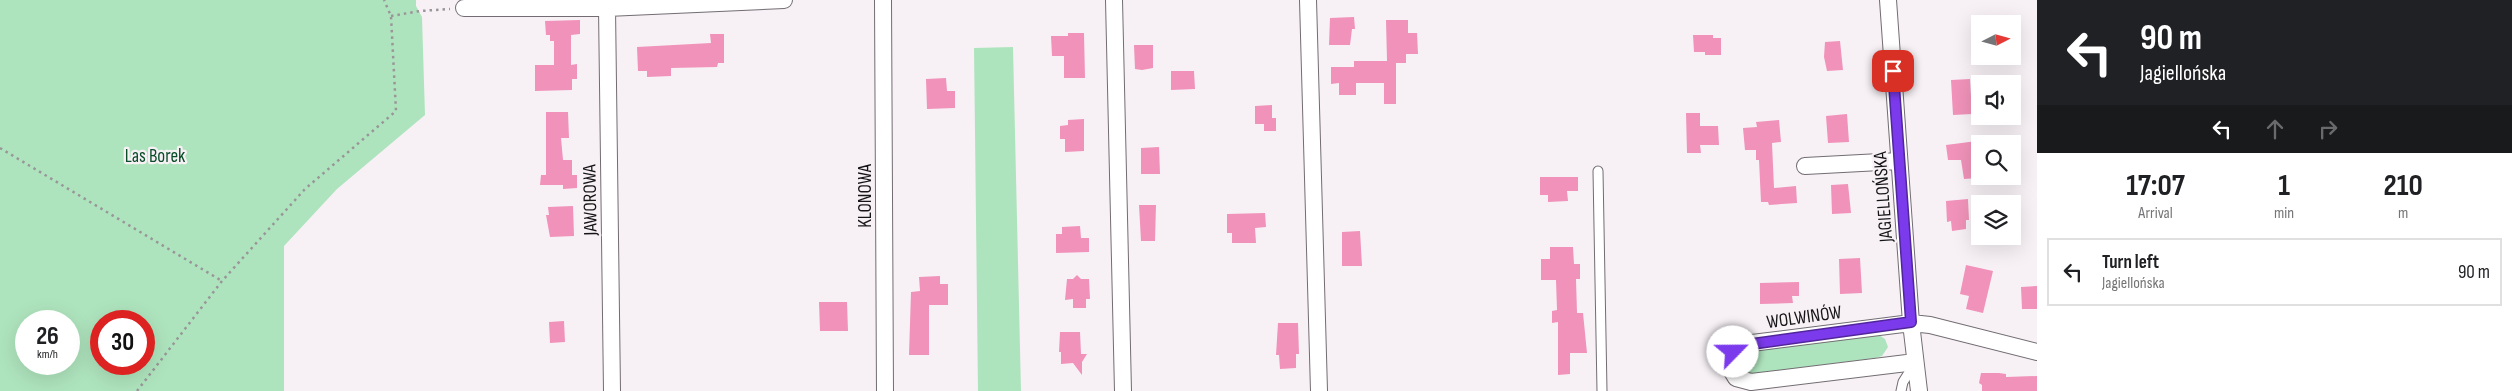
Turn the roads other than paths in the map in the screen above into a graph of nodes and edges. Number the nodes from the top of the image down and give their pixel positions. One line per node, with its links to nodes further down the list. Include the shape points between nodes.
1 (784, 0): 6 (street)
2 (883, 0): 17 (street, KLONOWA)
3 (1114, 0): 18 (street)
4 (1308, 0): 19 (street)
5 (1888, 0): 9 (street, JAGIELLOŃSKA)
6 (683, 2): 8 (street)
7 (464, 8): 8 (street)
8 (607, 8): 16 (street, JAWOROWA)
9 (1900, 161): 10 (street); 12 (street, JAGIELLOŃSKA)
10 (1805, 166)
11 (1598, 171): 20 (lane)
12 (1911, 322): 13 (street); 14 (street, JAGIELLOŃSKA); 15 (street, WOLWINÓW, via 1741,346 1730,360)
13 (2037, 352)
14 (1915, 362): 15 (street, WOLWINÓW); 21 (lane); 22 (street, JAGIELLOŃSKA)
15 (1734, 385)
16 (612, 391)
17 (885, 391)
18 (1123, 391)
19 (1319, 391)
20 (1602, 391)
21 (1901, 391)
22 (1919, 391)

